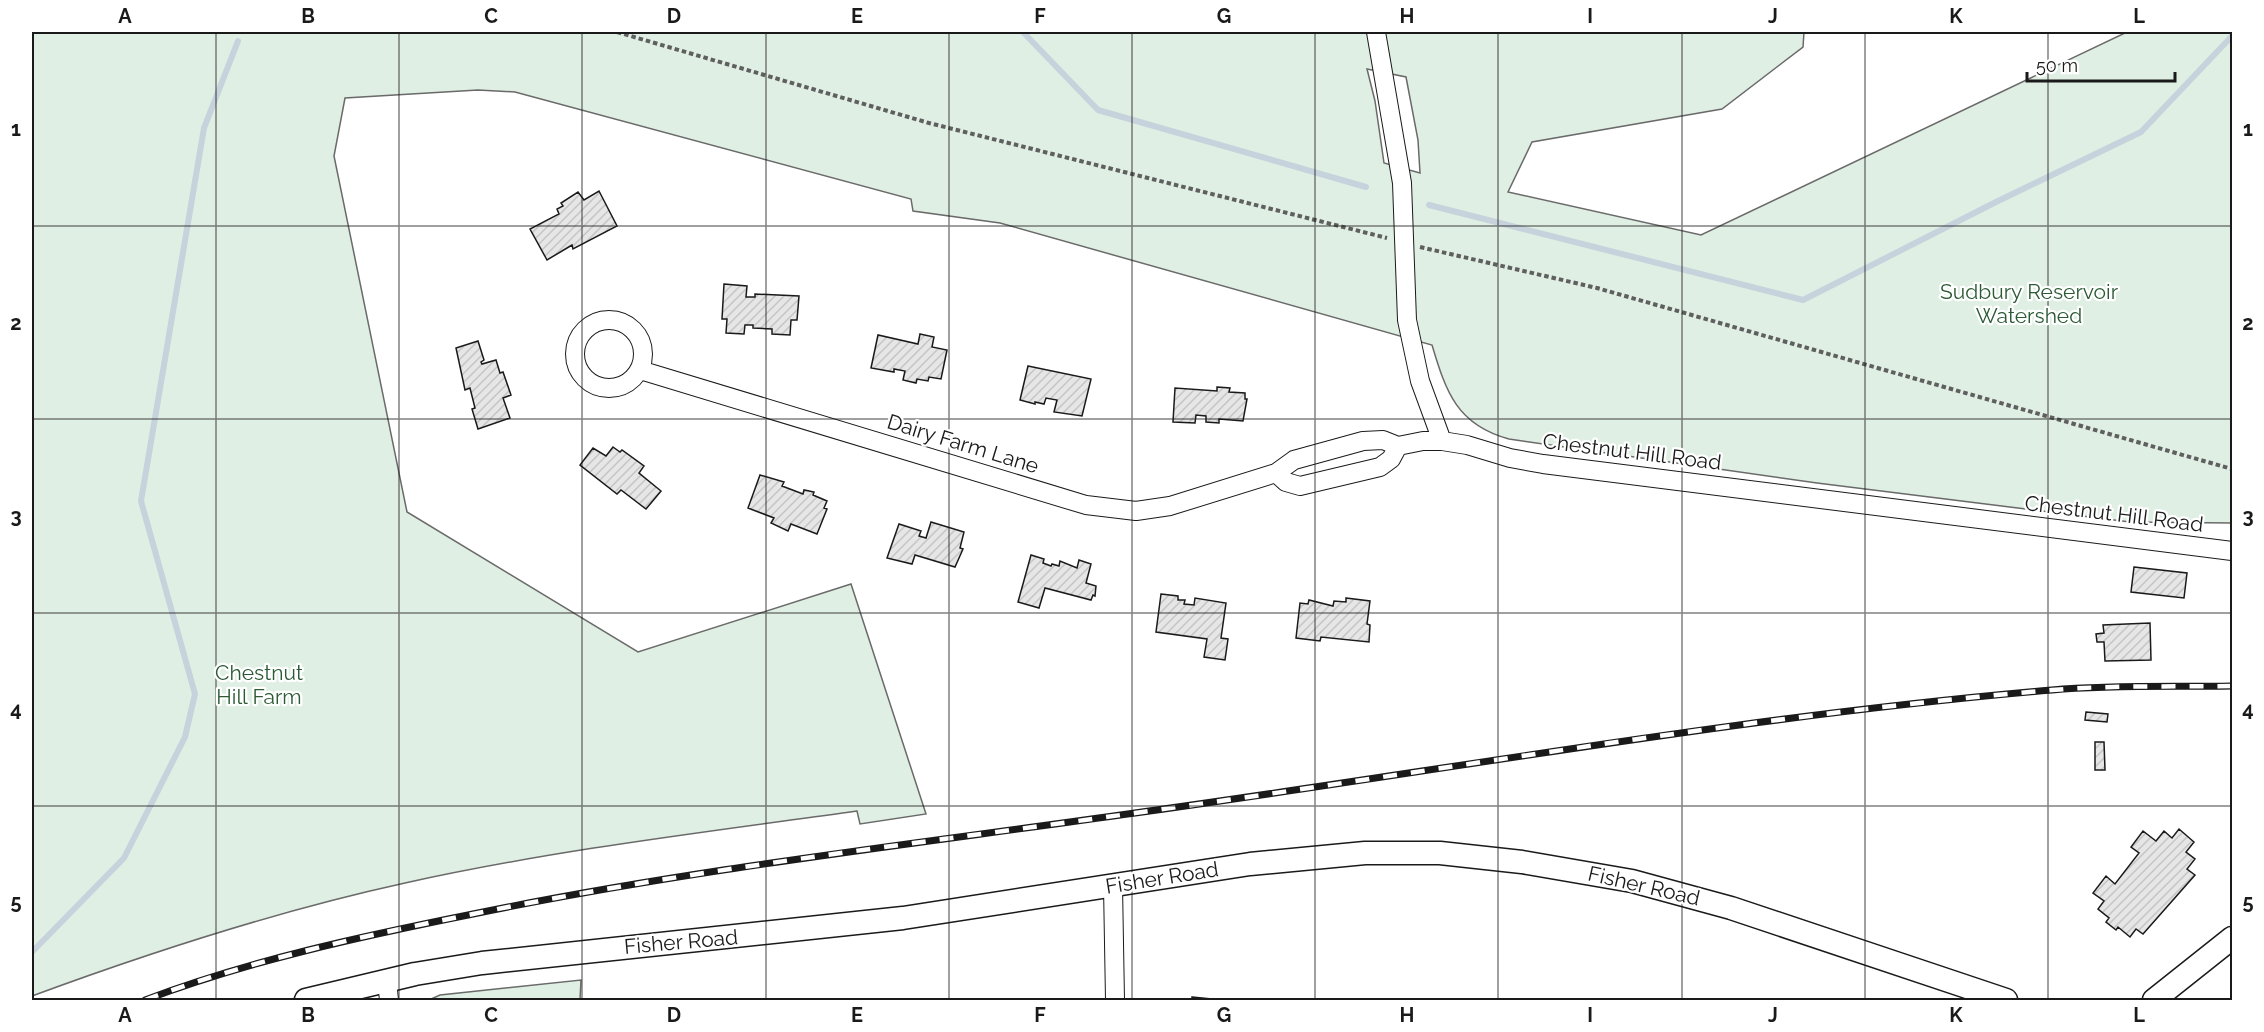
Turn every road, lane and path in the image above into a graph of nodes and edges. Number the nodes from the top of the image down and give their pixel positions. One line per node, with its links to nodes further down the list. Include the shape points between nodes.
1 (1376, 32): 3 (street, via 1402,183 1407,320 1420,381)
2 (640, 370): 5 (street, Dairy Farm Lane, via 1086,505 1137,511 1170,506)
3 (1442, 441): 4 (street, Dairy Farm Lane); 6 (street, Chestnut Hill Road, via 1543,464)
4 (1398, 446): 5 (street, Dairy Farm Lane, via 1383,440 1363,441 1294,460); 5 (street, via 1391,459 1380,467 1300,486 1286,482)
5 (1276, 473)
6 (2232, 551)
7 (1113, 886): 9 (street, Fisher Road, via 903,918 482,963); 11 (street); 12 (street, Fisher Road, via 1250,864 1365,853 1440,853 1522,862 1632,880 1694,897)
8 (2232, 938): 13 (street)
9 (388, 991): 10 (street, Fisher Road)
10 (306, 1000)
11 (1114, 1000)
12 (2006, 1000)
13 (2154, 1000)

